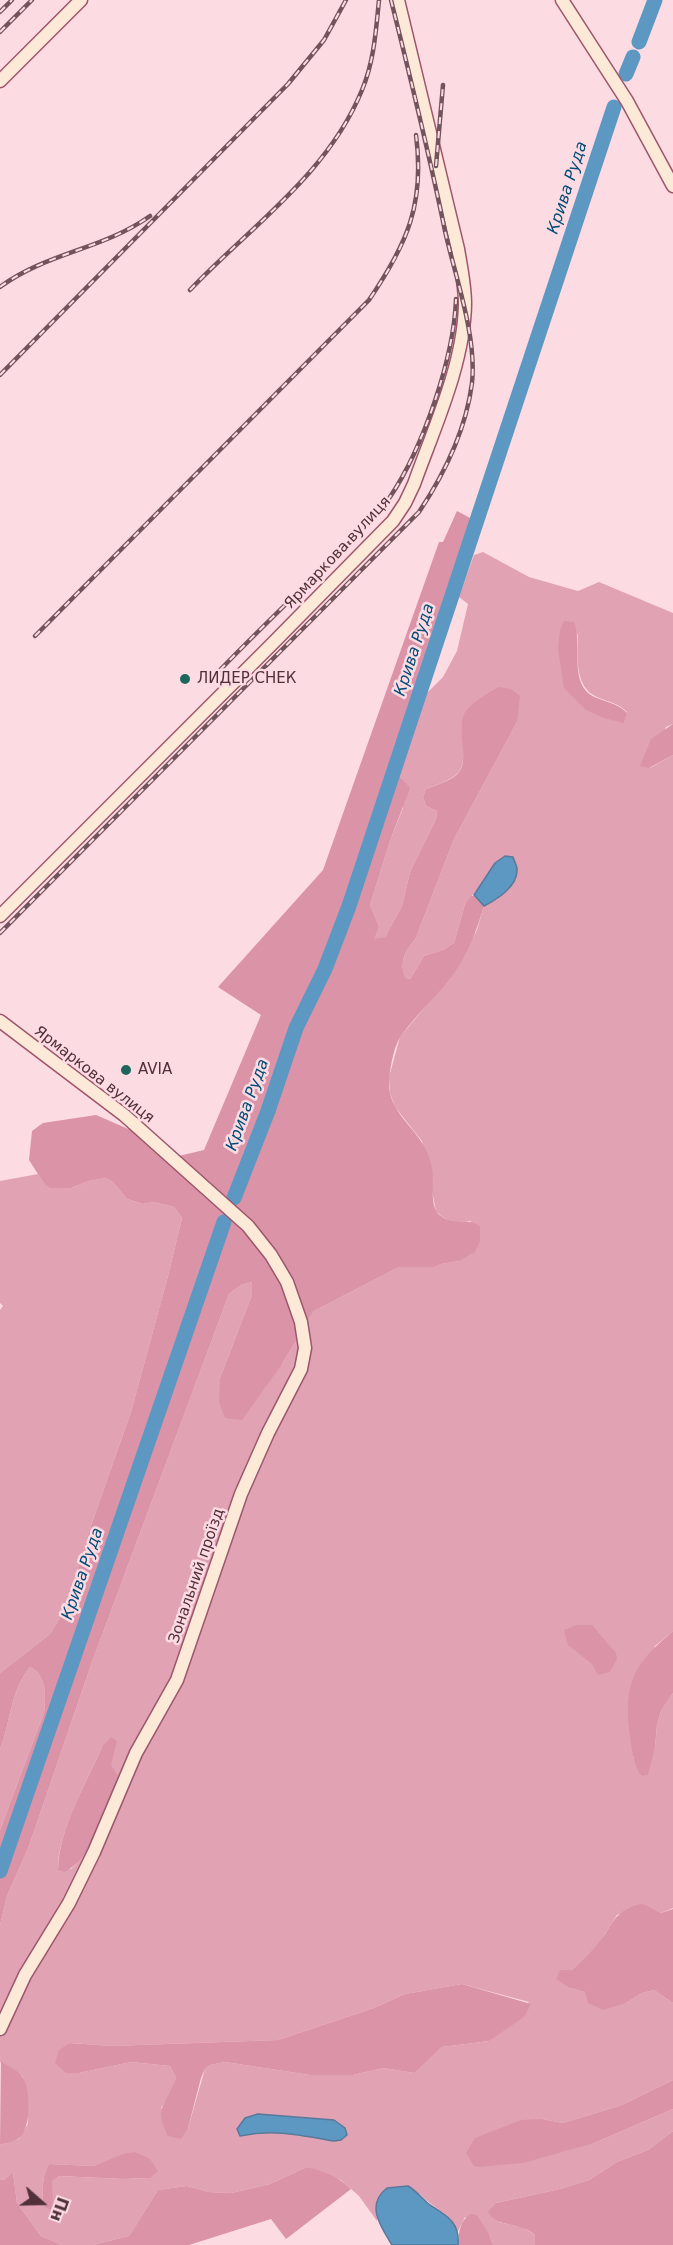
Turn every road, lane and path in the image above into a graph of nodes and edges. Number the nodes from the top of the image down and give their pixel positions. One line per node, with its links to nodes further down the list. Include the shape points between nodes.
1 (81, 0): 4 (street)
2 (398, 0): 6 (street, Ярмаркова вулиця, via 442,178 465,293 459,351 414,484 393,521)
3 (562, 0): 5 (street, via 627,101)
4 (0, 81)
5 (673, 186)
6 (0, 916)
7 (0, 1021): 8 (street, Ярмаркова вулиця)
8 (169, 1153): 9 (street, Зональний проїзд, via 248,1226 271,1255 287,1282 301,1322 303,1361 241,1494 177,1680 136,1753 69,1903 25,1975)
9 (0, 2029)

